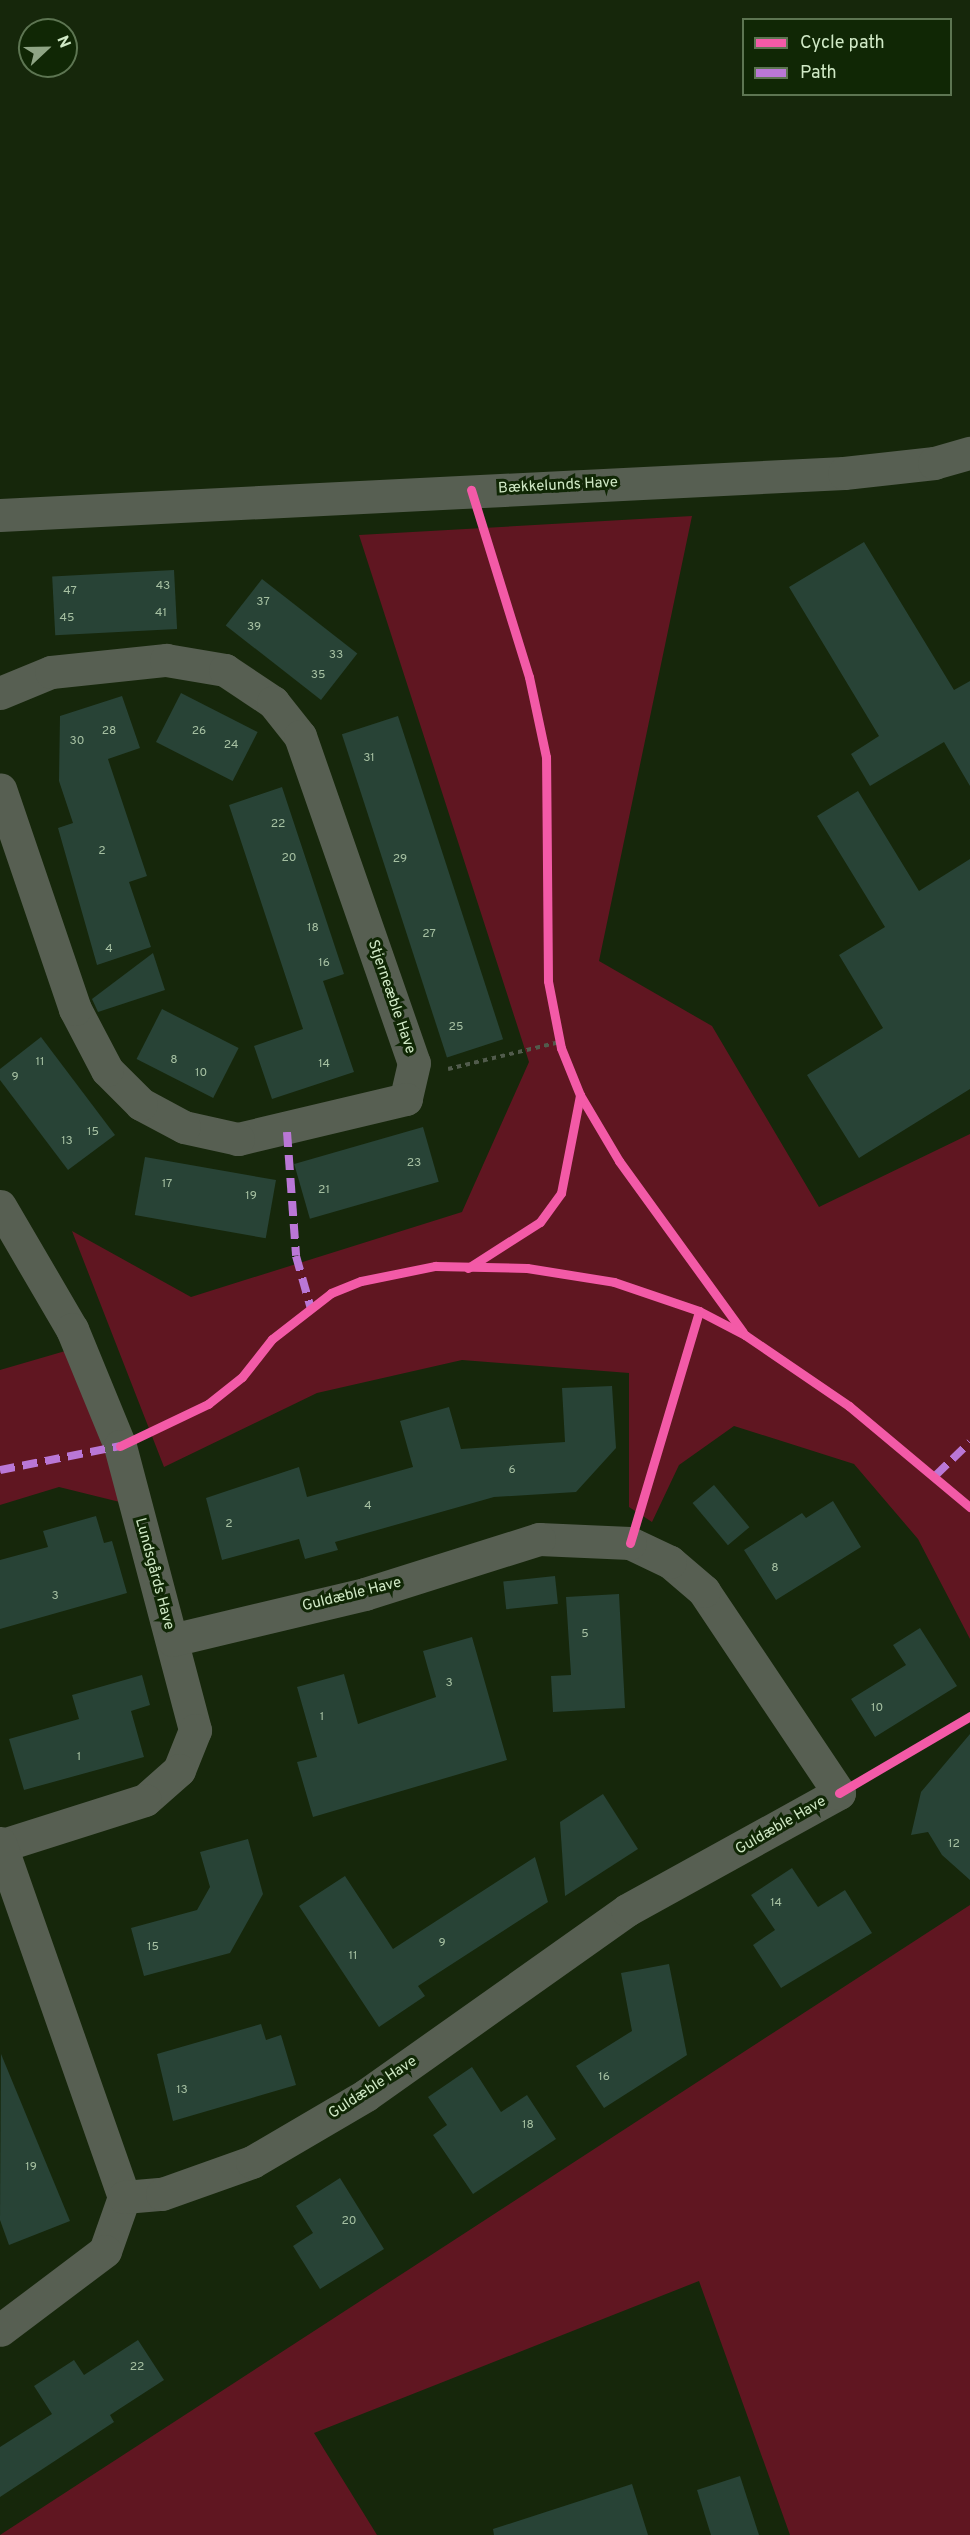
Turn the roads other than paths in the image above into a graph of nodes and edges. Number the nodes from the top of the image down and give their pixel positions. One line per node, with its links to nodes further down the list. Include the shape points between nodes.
1 (970, 453): 2 (street, Bækkelunds Have, via 934,463 844,473)
2 (0, 515)
3 (0, 693): 5 (street, Stjerneæble Have, via 51,672 166,660 225,670 273,702 300,736 414,1063 406,1100 238,1139 184,1127 141,1104 108,1070 75,1009)
4 (0, 789): 5 (street, Stjerneæble Have)
5 (8, 843)
6 (0, 1206): 7 (street, Lundsgårds Have, via 72,1329 120,1446)
7 (172, 1640): 8 (street, Lundsgårds Have, via 195,1730 179,1770 145,1800); 9 (street, Guldæble Have, via 365,1594 539,1539 630,1543 670,1562 705,1591 838,1793 627,1910 366,2095 261,2156 162,2194)
8 (0, 1844): 9 (street)
9 (124, 2197): 10 (street, via 105,2251)
10 (0, 2330)

